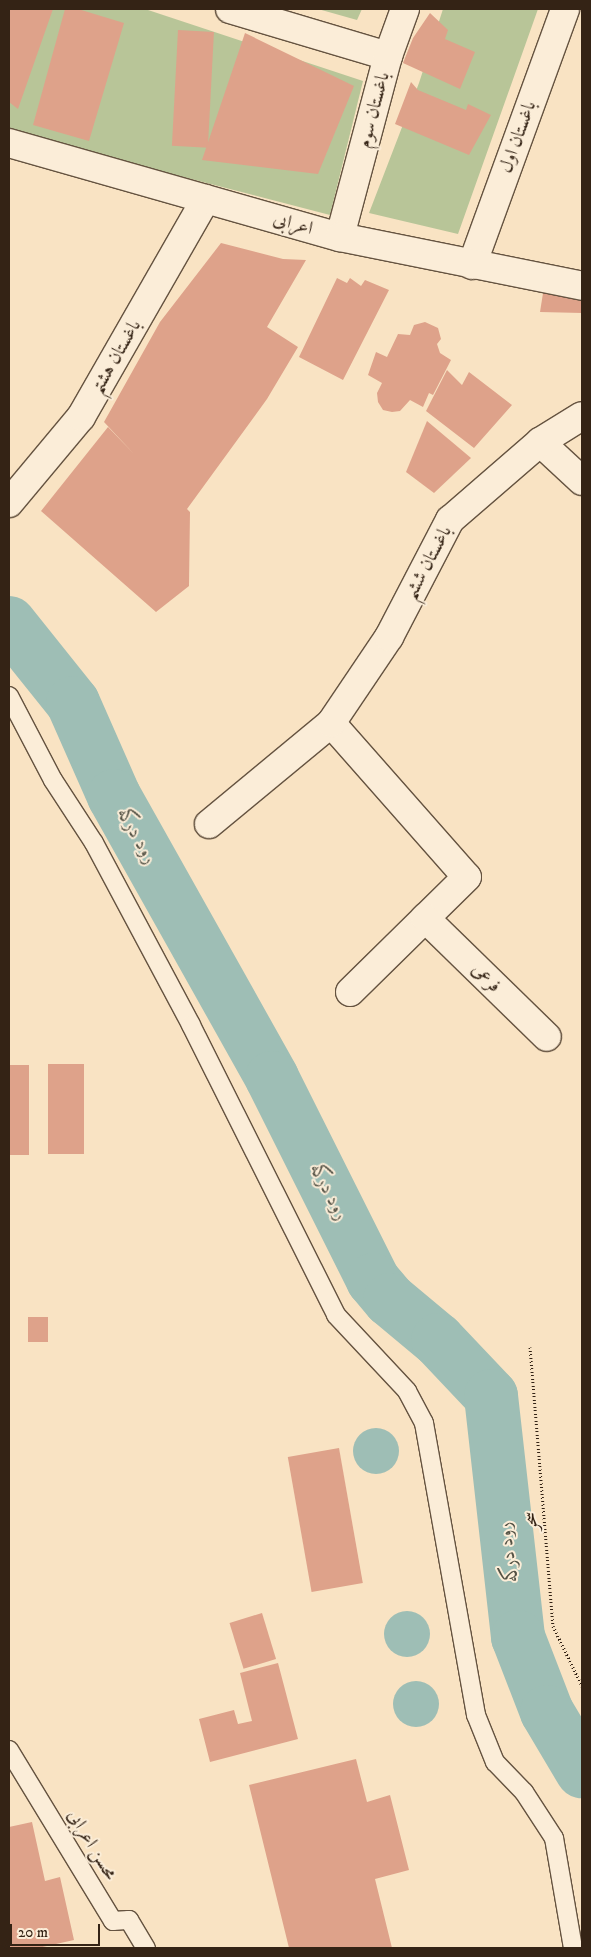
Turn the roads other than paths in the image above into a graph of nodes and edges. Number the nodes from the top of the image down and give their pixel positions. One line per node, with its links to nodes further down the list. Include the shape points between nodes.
1 (230, 9): 4 (street, باغستان سوم)
2 (405, 9): 4 (street)
3 (565, 9): 8 (street, باغستان اول)
4 (388, 56): 7 (street, باغستان سوم)
5 (9, 143): 6 (street, اعرابی)
6 (206, 199): 7 (street, اعرابی); 13 (street, باغستان هشتم, via 81,417)
7 (340, 237): 8 (street, اعرابی)
8 (472, 265): 9 (street, اعرابی)
9 (582, 286)
10 (582, 416): 11 (street, باغستان ششم)
11 (540, 442): 12 (street); 15 (street, باغستان ششم, via 450,520 389,638)
12 (582, 481)
13 (9, 503)
14 (9, 696): 22 (lane, via 53,780 104,860 336,1315 407,1391 424,1423 476,1715 495,1762 524,1792 554,1838)
15 (331, 723): 16 (street, باغستان ششم); 17 (street, via 467,877)
16 (209, 824)
17 (425, 918): 18 (street); 19 (street, فرعی)
18 (350, 992)
19 (547, 1038)
20 (9, 1750): 21 (lane, محسن اعرابی, via 113,1921 128,1920)
21 (146, 1948)
22 (573, 1948)

